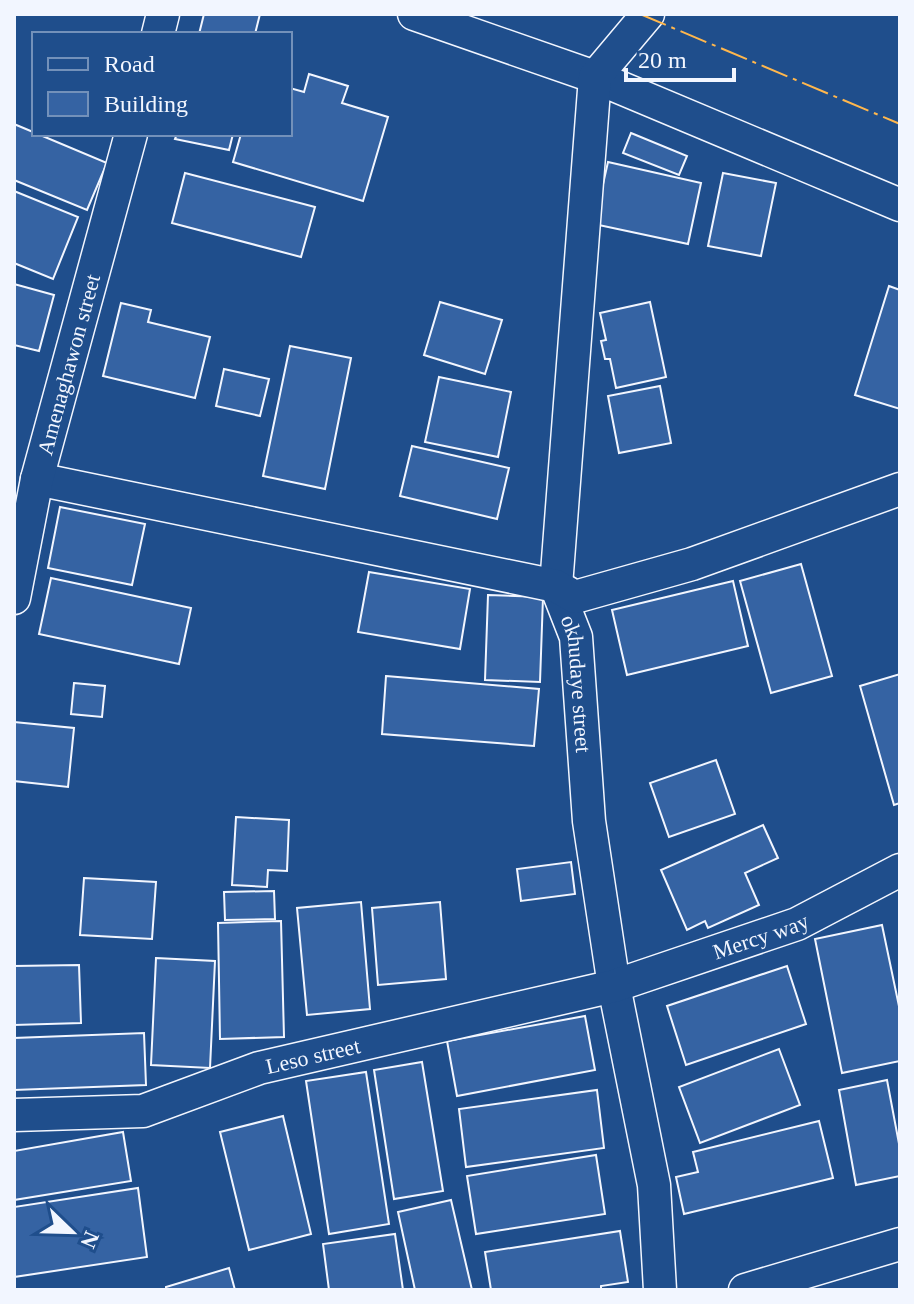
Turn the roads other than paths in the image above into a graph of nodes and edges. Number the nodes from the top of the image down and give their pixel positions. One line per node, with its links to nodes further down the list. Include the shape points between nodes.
1 (414, 14): 3 (street)
2 (648, 14): 3 (street)
3 (595, 77): 5 (street); 8 (street, okhudaye street)
4 (130, 136): 6 (street, Amenaghawon street)
5 (900, 205)
6 (37, 479): 8 (street); 9 (street, Amenaghawon street)
7 (900, 489): 8 (street, via 677,568 575,597)
8 (556, 586): 11 (street, okhudaye street, via 576,637 589,821)
9 (14, 598)
10 (900, 870): 11 (street, Mercy way, via 797,924)
11 (614, 986): 12 (street, Leso street, via 259,1068 143,1111); 14 (street, okhudaye street, via 654,1185)
12 (14, 1115)
13 (900, 1244): 15 (street)
14 (660, 1290)
15 (745, 1290)

